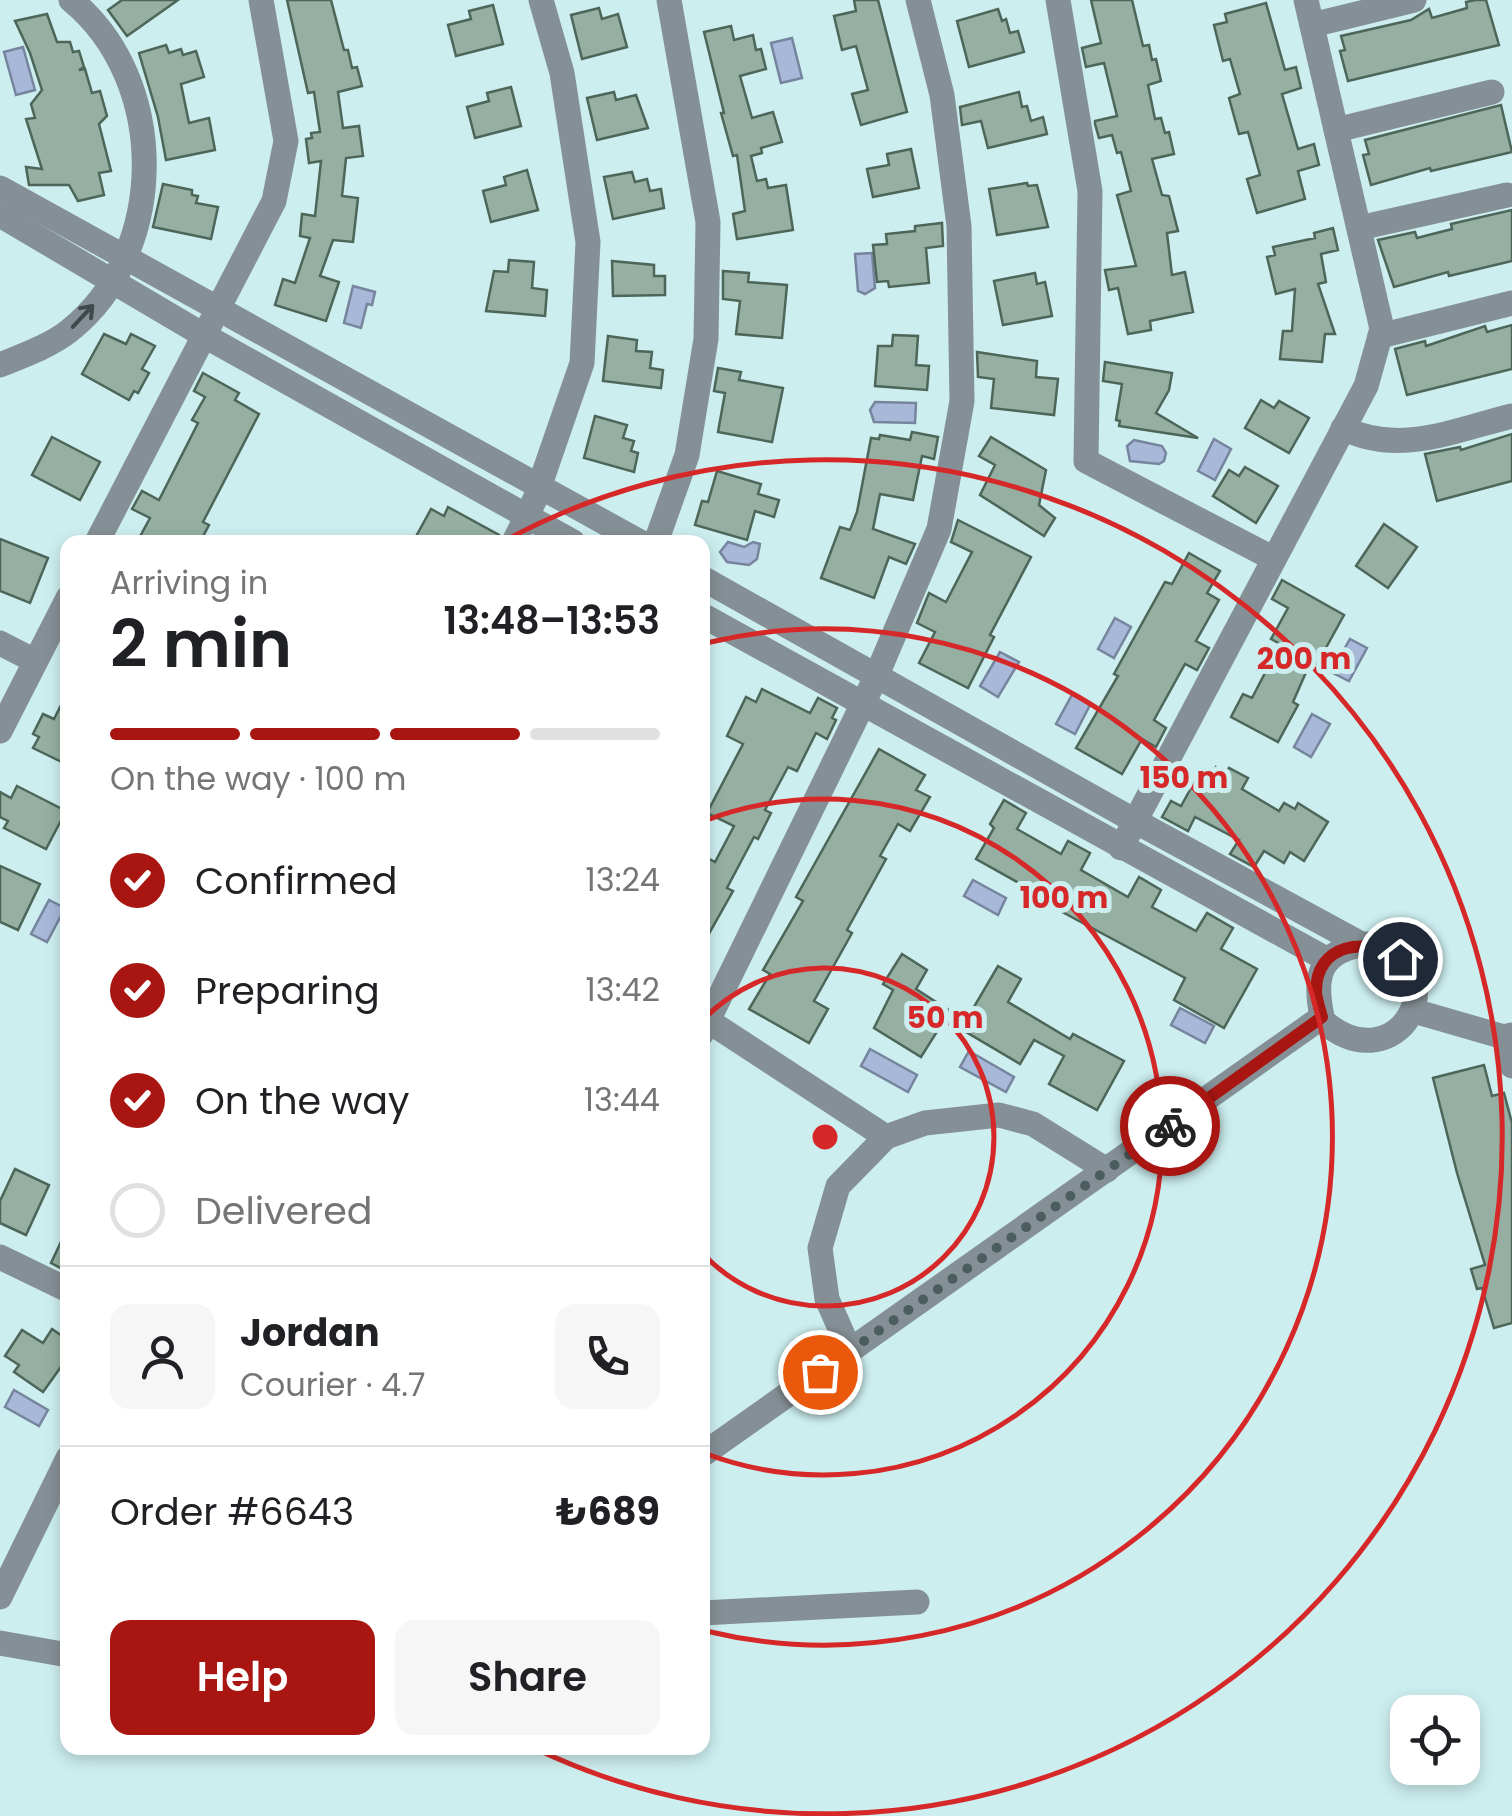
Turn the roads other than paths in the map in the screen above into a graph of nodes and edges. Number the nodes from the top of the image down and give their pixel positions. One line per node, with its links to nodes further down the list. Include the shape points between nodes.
1 (71, 0): 15 (street, via 120,58 140,107 146,164 139,211)
2 (260, 0): 17 (street, via 286,141 274,201)
3 (541, 0): 23 (street, via 562,73 588,242 582,363)
4 (669, 0): 29 (street, via 708,222 706,339 687,455)
5 (918, 0): 36 (street, via 942,96 959,226 962,401 939,529)
6 (1058, 0): 30 (street, via 1090,190 1086,462)
7 (1414, 0): 8 (street)
8 (1309, 13): 10 (street)
9 (1492, 92): 10 (street)
10 (1336, 130): 14 (street)
11 (0, 188): 15 (street)
12 (1507, 195): 14 (street)
13 (0, 215): 15 (street)
14 (1358, 228): 19 (street)
15 (118, 269): 17 (street); 18 (street); 20 (street, one-way to 15, via 68,332)
16 (1512, 303): 19 (street)
17 (219, 309): 18 (street); 23 (street)
18 (205, 336): 24 (street); 25 (street)
19 (1380, 336): 22 (street, via 1366,386)
20 (0, 365)
21 (1512, 416): 22 (street, via 1395,443 1366,440)
22 (1344, 428): 30 (street)
23 (539, 488): 24 (street); 28 (street)
24 (527, 517): 26 (street); 27 (street)
25 (101, 535)
26 (518, 535)
27 (560, 535)
28 (627, 535)
29 (658, 535)
30 (1274, 559): 39 (street)
31 (710, 583): 36 (street)
32 (60, 613): 35 (street)
33 (710, 619): 37 (street)
34 (0, 644): 35 (street)
35 (34, 661): 38 (street)
36 (876, 678): 37 (street); 39 (street)
37 (863, 705): 40 (street); 45 (street)
38 (0, 732)
39 (1135, 821): 40 (street); 41 (street)
40 (1121, 848): 42 (street)
41 (1364, 944): 42 (street); 43 (street, via 1400,959 1416,991)
42 (1328, 960): 44 (street, via 1316,992)
43 (1414, 1011): 44 (street, via 1390,1036 1371,1042 1334,1031); 47 (street)
44 (1322, 1017): 50 (street)
45 (710, 1020)
46 (710, 1030): 49 (street)
47 (1508, 1036): 48 (street)
48 (1512, 1066)
49 (886, 1138): 50 (street, via 925,1123 999,1114 1032,1124); 53 (street, via 838,1186 820,1248 826,1299)
50 (1107, 1170): 53 (street)
51 (0, 1257): 52 (street)
52 (60, 1286)
53 (850, 1352): 54 (street)
54 (710, 1449)
55 (60, 1474): 56 (street)
56 (0, 1597)
57 (918, 1602): 58 (street)
58 (710, 1613)
59 (0, 1643): 60 (street)
60 (60, 1654)

